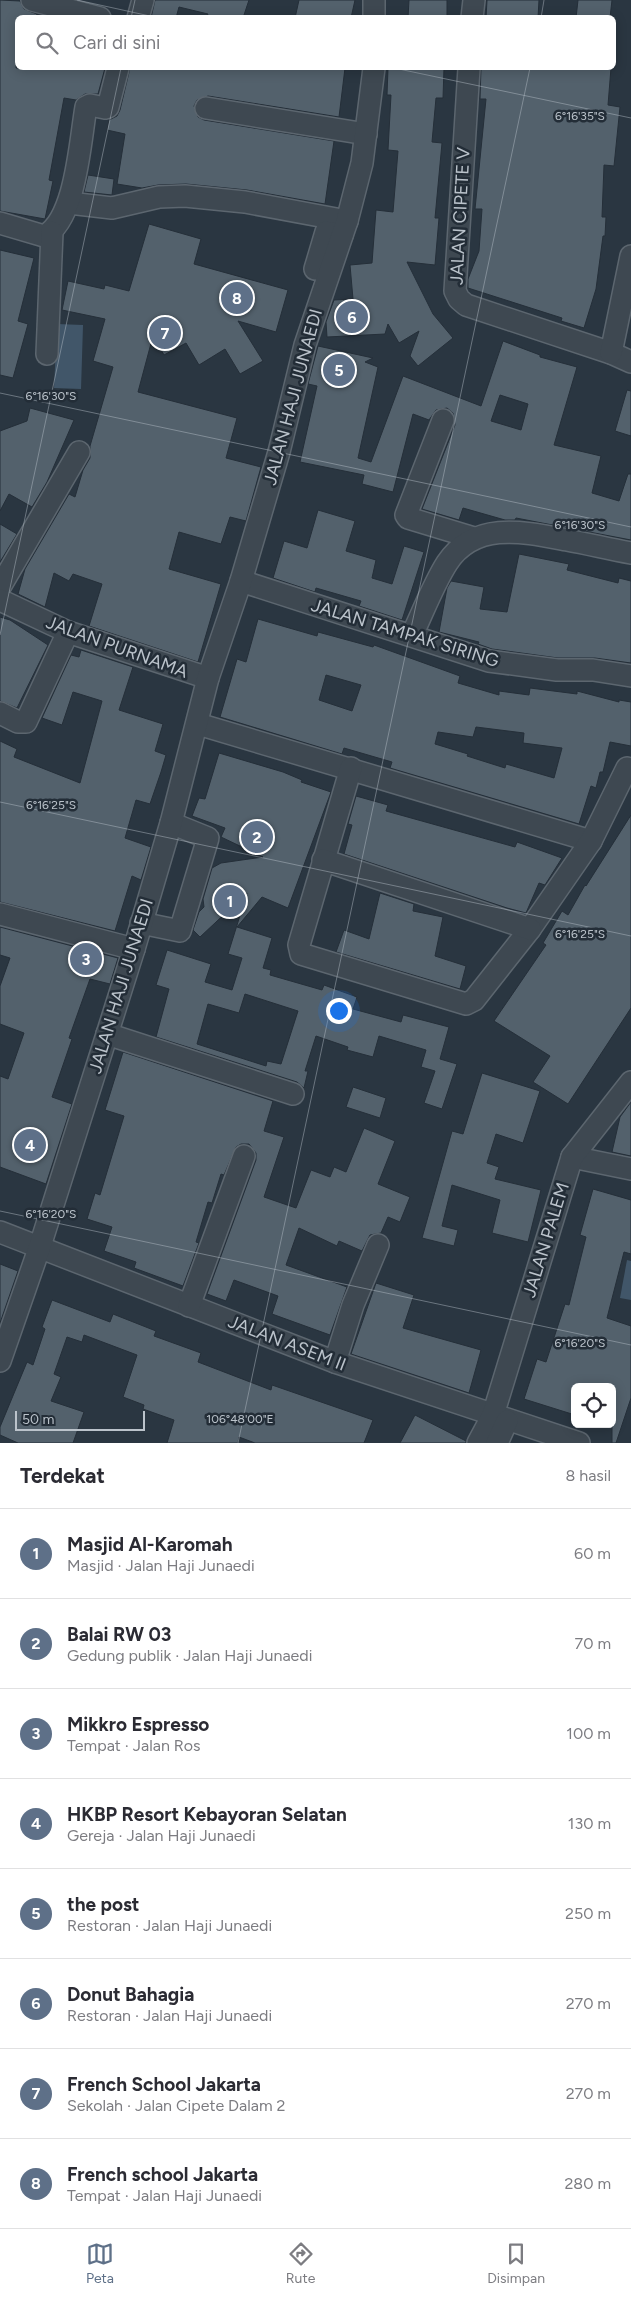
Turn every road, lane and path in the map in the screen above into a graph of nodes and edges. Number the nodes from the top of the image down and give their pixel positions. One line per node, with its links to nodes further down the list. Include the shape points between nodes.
1 (32, 0): 5 (street)
2 (143, 0): 6 (street)
3 (374, 0): 7 (street)
4 (474, 0): 8 (street)
5 (89, 15)
6 (139, 15)
7 (374, 15)
8 (472, 15)
9 (117, 70): 14 (street, via 108,107 86,107)
10 (374, 70): 13 (street, JALAN HAJI JUNAEDI)
11 (469, 70): 20 (street, JALAN CIPETE V, via 455,291 459,300)
12 (206, 108): 13 (street)
13 (366, 134): 16 (street, JALAN HAJI JUNAEDI, via 362,163)
14 (69, 203): 16 (street, via 112,208 159,197 185,196 245,202); 17 (street, via 60,223)
15 (0, 223): 17 (street)
16 (344, 228): 26 (street, JALAN HAJI JUNAEDI, via 314,316)
17 (48, 234): 19 (street)
18 (631, 256): 20 (street)
19 (46, 354)
20 (611, 354): 21 (street, JALAN CIPETE V)
21 (631, 362)
22 (443, 420): 24 (street, via 406,515)
23 (79, 452): 27 (street)
24 (474, 538): 25 (street, via 496,532 527,532); 30 (street, via 447,562)
25 (631, 553)
26 (241, 581): 30 (street, JALAN TAMPAK SIRING); 32 (street, JALAN HAJI JUNAEDI)
27 (0, 587)
28 (0, 600): 29 (street, JALAN PURNAMA)
29 (68, 632): 32 (street, JALAN PURNAMA); 33 (street, via 26,722)
30 (412, 635): 31 (street, JALAN TAMPAK SIRING, via 489,661)
31 (631, 676)
32 (208, 678): 34 (street, JALAN HAJI JUNAEDI)
33 (0, 714)
34 (198, 724): 35 (street); 37 (street, JALAN HAJI JUNAEDI)
35 (351, 768): 38 (street); 39 (street)
36 (627, 768): 38 (street)
37 (171, 823): 41 (street, JALAN HAJI JUNAEDI); 41 (street, via 208,837 179,932)
38 (591, 841): 42 (street)
39 (323, 860): 42 (street); 42 (street, via 300,945 303,956 466,1004 474,1000)
40 (0, 914): 43 (street)
41 (141, 923): 43 (street, JALAN HAJI JUNAEDI)
42 (530, 929)
43 (134, 949): 44 (street, JALAN HAJI JUNAEDI)
44 (107, 1034): 46 (street); 52 (street, JALAN HAJI JUNAEDI)
45 (631, 1082): 48 (street, JALAN PALEM)
46 (292, 1094)
47 (244, 1156): 53 (street)
48 (572, 1157): 49 (street); 56 (street, JALAN PALEM)
49 (631, 1169)
50 (0, 1232): 52 (street, JALAN ASEM II)
51 (378, 1245): 55 (street, via 353,1305)
52 (40, 1246): 53 (street, JALAN ASEM II); 54 (street, JALAN HAJI JUNAEDI)
53 (189, 1306): 55 (street, JALAN ASEM II)
54 (0, 1361)
55 (335, 1362): 56 (street, JALAN ASEM II)
56 (500, 1418): 57 (street); 58 (street); 59 (street, JALAN ASEM II)
57 (478, 1443)
58 (497, 1443)
59 (579, 1443)

